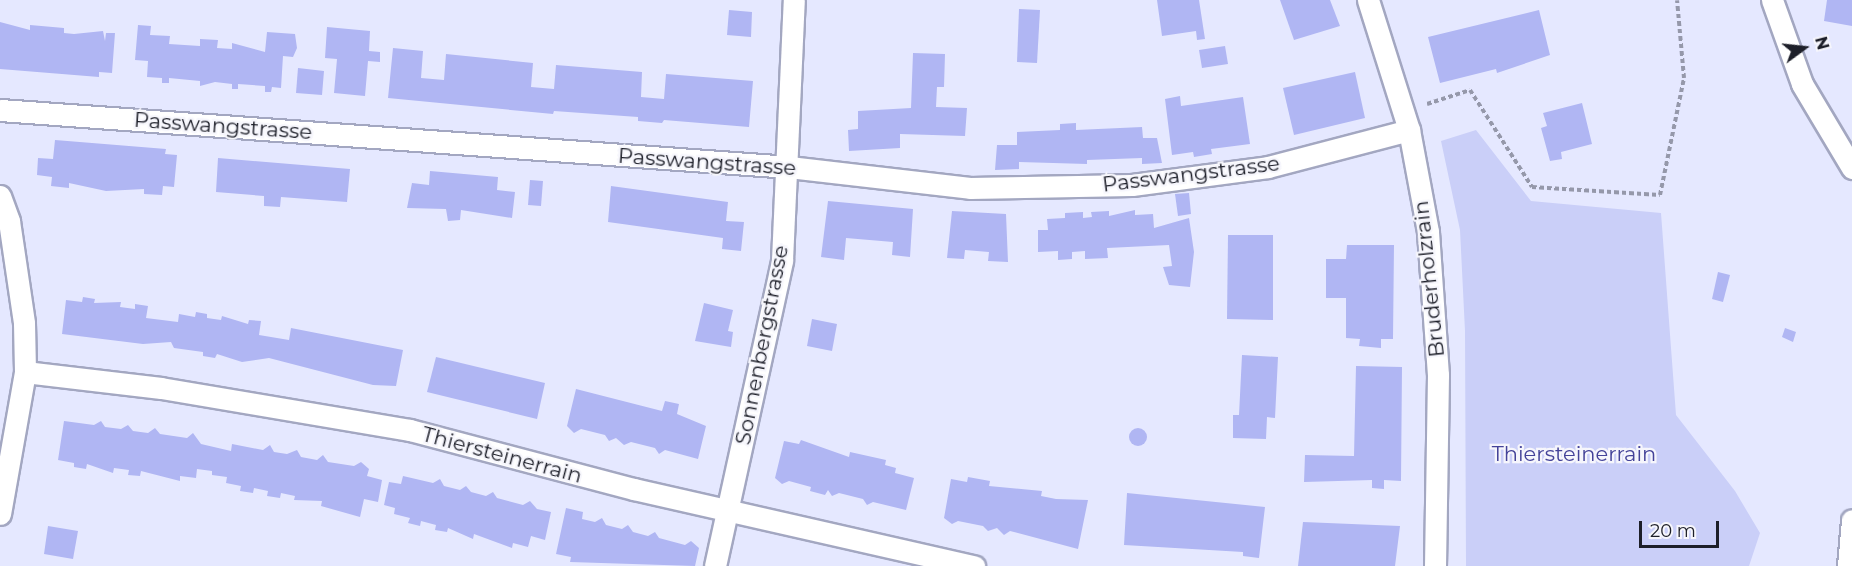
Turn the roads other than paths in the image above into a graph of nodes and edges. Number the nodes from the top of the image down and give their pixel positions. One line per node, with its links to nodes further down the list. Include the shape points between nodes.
1 (794, 0): 6 (street, Sonnenbergstrasse)
2 (1368, 0): 5 (street, Bruderholzrain)
3 (1772, 0): 7 (street, via 1802,84)
4 (0, 110): 6 (street, Passwangstrasse)
5 (1409, 130): 6 (street, Passwangstrasse, via 1268,167 1132,185 970,188); 15 (street, Bruderholzrain, via 1435,295)
6 (789, 167): 10 (street, Sonnenbergstrasse, via 782,260)
7 (1852, 168)
8 (0, 196): 9 (street, via 9,221 24,323)
9 (25, 372): 10 (street, Thiersteinerrain, via 161,388 410,430 634,489); 11 (street)
10 (727, 508): 13 (street, Sonnenbergstrasse); 14 (street, Thiersteinerrain)
11 (0, 514)
12 (1852, 520): 16 (street)
13 (715, 566)
14 (974, 566)
15 (1435, 566)
16 (1848, 566)

